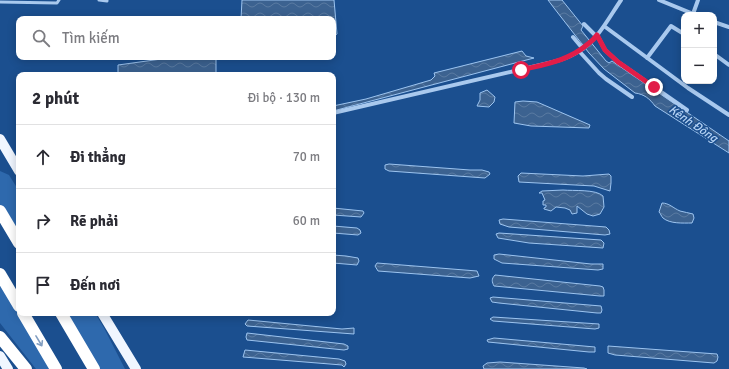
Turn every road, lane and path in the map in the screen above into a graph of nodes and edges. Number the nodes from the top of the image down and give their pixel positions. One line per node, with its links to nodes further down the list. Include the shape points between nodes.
1 (59, 0): 7 (lane, via 57,3)
2 (99, 0): 3 (lane)
3 (108, 0)
4 (621, 0): 12 (street)
5 (659, 0): 8 (street)
6 (698, 0): 9 (street)
7 (0, 2)
8 (689, 12)
9 (695, 12)
10 (584, 24): 15 (street)
11 (717, 25): 13 (street)
12 (604, 26): 15 (street); 19 (street)
13 (729, 28)
14 (681, 32): 19 (street, via 671,26)
15 (596, 36): 17 (street); 22 (street, via 605,50 618,62)
16 (573, 37): 17 (street)
17 (581, 50): 21 (street, via 599,73); 23 (street, via 553,62)
18 (717, 56): 20 (street)
19 (647, 58): 24 (street)
20 (729, 65)
21 (632, 97)
22 (687, 110)
23 (336, 113)
24 (729, 114)
25 (0, 139): 26 (main road)
26 (16, 167)
27 (0, 210): 28 (highway)
28 (16, 238)
29 (0, 274): 30 (highway)
30 (16, 301)
31 (25, 316): 38 (highway, one-way to 38)
32 (63, 316): 39 (highway)
33 (104, 316): 40 (main road)
34 (0, 337): 37 (highway)
35 (0, 356): 36 (main road)
36 (8, 369)
37 (26, 369)
38 (56, 369)
39 (94, 369)
40 (136, 369)

